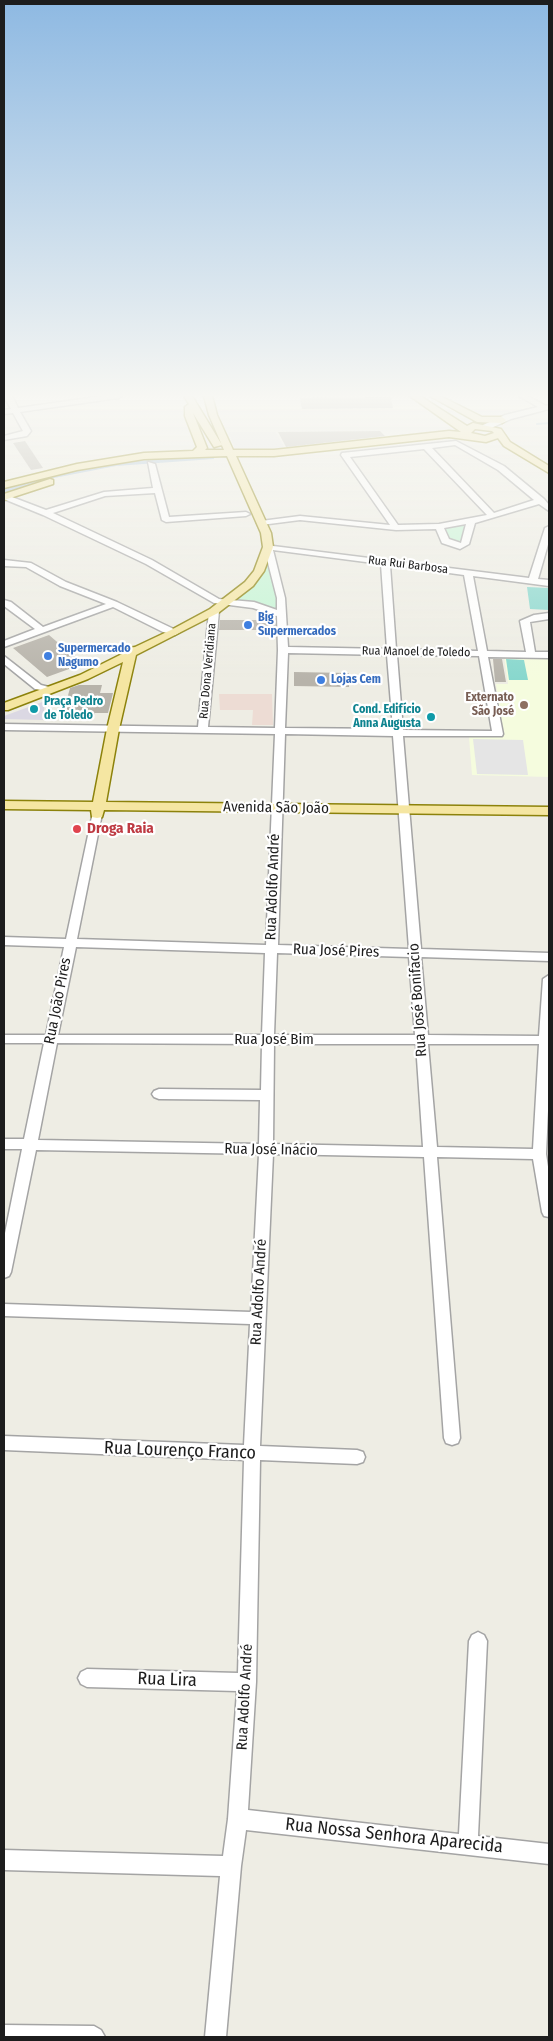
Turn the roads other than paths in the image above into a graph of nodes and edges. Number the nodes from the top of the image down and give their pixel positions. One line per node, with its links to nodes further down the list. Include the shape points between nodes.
1 (23, 491): 9 (main road)
2 (141, 491): 12 (street, via 104,494)
3 (158, 491): 13 (street, via 166,520)
4 (238, 491): 13 (main road)
5 (244, 491): 16 (main road)
6 (370, 491): 18 (street)
7 (469, 491): 14 (street)
8 (529, 491): 10 (street)
9 (4, 497): 12 (street)
10 (541, 501): 11 (street); 14 (street)
11 (549, 509)
12 (46, 513): 28 (street, via 149,562)
13 (246, 514): 28 (main road, via 256,540 254,560 250,570)
14 (492, 516): 15 (street)
15 (471, 522): 17 (street); 17 (street, via 465,544 460,546 445,541)
16 (261, 523): 18 (street, via 300,518); 20 (main road)
17 (439, 526): 18 (street)
18 (396, 528)
19 (549, 531): 24 (street)
20 (268, 547): 21 (street, Rua Rui Barbosa); 28 (main road, via 259,571 249,584); 29 (street, Rua Adolfo André, via 277,575)
21 (385, 562): 23 (street, Rua Rui Barbosa); 36 (street, Rua José Bonifacio)
22 (4, 563): 27 (street, via 28,565 63,584)
23 (468, 572): 24 (street, Rua Rui Barbosa); 37 (street)
24 (533, 580): 25 (street, Rua Rui Barbosa)
25 (549, 582)
26 (4, 603): 31 (street)
27 (114, 604): 31 (street); 32 (street)
28 (219, 605): 29 (street, via 254,605); 32 (main road); 46 (street, Rua Dona Veridiana)
29 (282, 615): 34 (street, Rua Adolfo André)
30 (549, 616): 38 (street, via 525,621)
31 (42, 630): 33 (street)
32 (171, 631): 35 (main road)
33 (4, 644)
34 (283, 650): 36 (street, Rua Manoel de Toledo); 47 (street, Rua Adolfo André)
35 (131, 651): 41 (main road); 45 (main road)
36 (392, 652): 37 (street, Rua Manoel de Toledo); 48 (street, Rua José Bonifacio)
37 (484, 654): 38 (street, Rua Manoel de Toledo); 48 (street, via 498,734)
38 (531, 654): 39 (street, Rua Manoel de Toledo)
39 (549, 655)
40 (4, 659): 41 (street)
41 (44, 688): 42 (main road); 43 (main road)
42 (4, 701)
43 (4, 707)
44 (4, 728): 45 (street)
45 (112, 729): 46 (street); 51 (main road, Rua João Pires)
46 (203, 730): 47 (street)
47 (279, 731): 48 (street); 52 (street, Rua Adolfo André)
48 (398, 733): 54 (street, Rua José Bonifacio)
49 (4, 805): 50 (main road, Avenida São João)
50 (42, 809): 51 (main road, Avenida São João); 53 (main road, Avenida São João)
51 (98, 810): 52 (main road, Avenida São João); 57 (street, Rua João Pires)
52 (276, 811): 54 (main road, Avenida São João); 58 (street, Rua Adolfo André)
53 (4, 812)
54 (404, 813): 55 (main road, Avenida São João); 59 (street, Rua José Bonifacio)
55 (548, 815)
56 (4, 940): 57 (street, Rua José Pires)
57 (70, 942): 58 (street, Rua José Pires); 63 (street, Rua João Pires)
58 (271, 949): 59 (street, Rua José Pires); 64 (street, Rua Adolfo André)
59 (414, 953): 60 (street, Rua José Pires); 65 (street, Rua José Bonifacio)
60 (549, 957)
61 (549, 979): 66 (street)
62 (4, 1040): 63 (street, Rua José Bim)
63 (50, 1040): 64 (street, Rua José Bim); 70 (street, Rua João Pires)
64 (268, 1040): 65 (street, Rua José Bim); 68 (street, Rua Adolfo André)
65 (421, 1040): 66 (street, Rua José Bim); 72 (street, Rua José Bonifacio)
66 (545, 1040): 73 (street)
67 (159, 1094): 68 (street)
68 (267, 1095): 71 (street, Rua Adolfo André)
69 (4, 1144): 70 (street, Rua José Inácio)
70 (29, 1145): 71 (street, Rua José Inácio); 75 (street, Rua João Pires)
71 (266, 1150): 72 (street, Rua José Inácio); 78 (street, Rua Adolfo André)
72 (430, 1153): 73 (street, Rua José Inácio); 79 (street, Rua José Bonifacio)
73 (538, 1154): 74 (street)
74 (549, 1212)
75 (7, 1244): 76 (street, Rua João Pires)
76 (4, 1272)
77 (4, 1310): 78 (street)
78 (257, 1318): 81 (street, Rua Adolfo André)
79 (452, 1438)
80 (4, 1443): 81 (street, Rua Lourenço Franco)
81 (252, 1454): 82 (street, Rua Lourenço Franco); 85 (street, Rua Adolfo André)
82 (357, 1457)
83 (478, 1641): 87 (street)
84 (87, 1678): 85 (street, Rua Lira)
85 (246, 1682): 86 (street, Rua Adolfo André)
86 (238, 1819): 87 (street, Rua Nossa Senhora Aparecida); 90 (street, Rua Adolfo André)
87 (468, 1844): 88 (street, Rua Nossa Senhora Aparecida)
88 (549, 1854)
89 (4, 1860): 90 (street)
90 (231, 1866): 93 (street, Rua Adolfo André)
91 (4, 2035): 92 (street)
92 (94, 2037)
93 (216, 2037)

